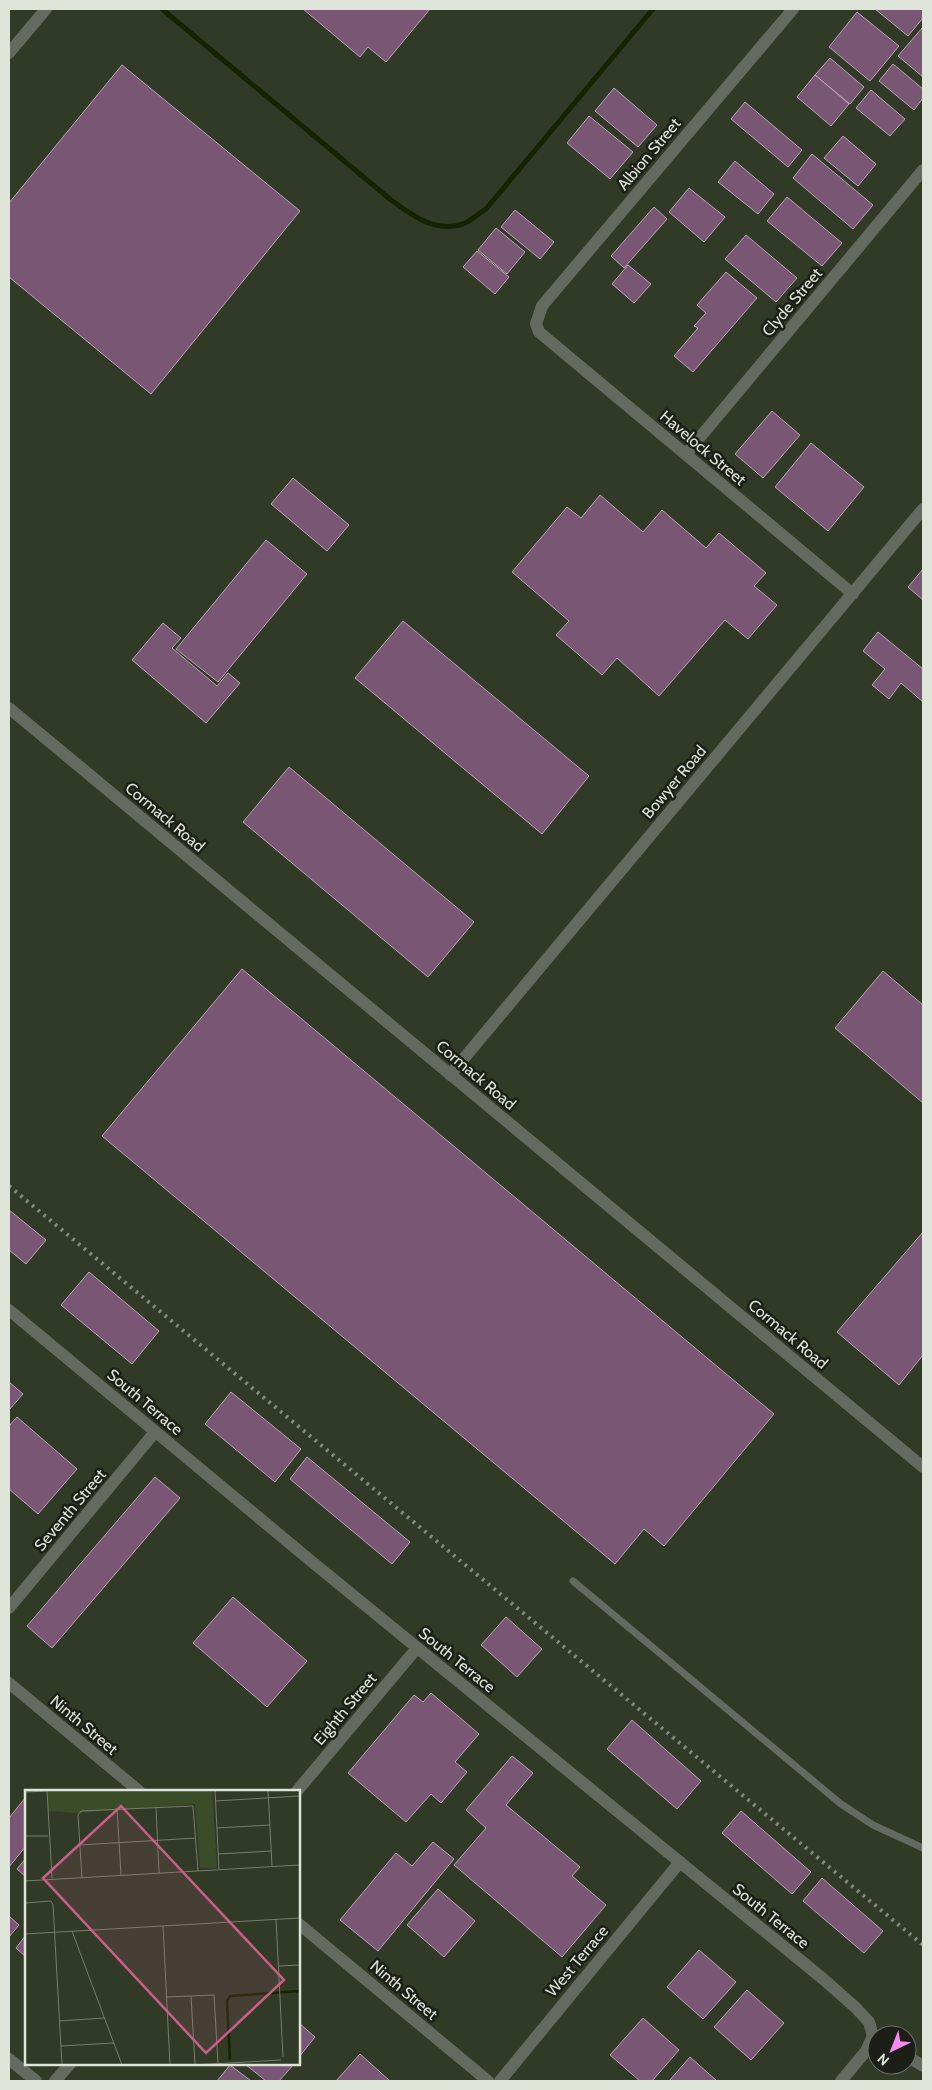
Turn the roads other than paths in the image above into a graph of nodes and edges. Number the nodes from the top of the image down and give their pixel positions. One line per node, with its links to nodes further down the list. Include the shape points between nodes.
1 (46, 9): 3 (street)
2 (793, 9): 5 (street, Albion Street, via 542,306)
3 (9, 53)
4 (923, 170): 6 (street, Clyde Street)
5 (536, 324): 6 (street, Havelock Street, via 539,332)
6 (686, 454): 8 (street, Havelock Street)
7 (923, 510): 8 (street, Bowyer Road)
8 (853, 594): 10 (street, Bowyer Road)
9 (9, 708): 10 (street, Cormack Road)
10 (450, 1075): 13 (street, Cormack Road)
11 (9, 1310): 12 (street, South Terrace)
12 (156, 1432): 15 (street, Seventh Street); 16 (street, South Terrace)
13 (923, 1467)
14 (573, 1581): 20 (lane, via 841,1804 873,1825)
15 (9, 1608)
16 (417, 1648): 19 (street, Eighth Street); 21 (street, South Terrace)
17 (9, 1683): 18 (street, Ninth Street)
18 (138, 1790)
19 (298, 1790)
20 (923, 1848)
21 (680, 1862): 23 (street, South Terrace, via 855,2007); 30 (street, West Terrace)
22 (300, 1925): 29 (street, Ninth Street)
23 (870, 2025)
24 (867, 2050): 31 (street)
25 (9, 2059): 27 (street)
26 (69, 2065): 28 (street)
27 (36, 2081)
28 (55, 2081)
29 (488, 2081)
30 (500, 2081)
31 (841, 2081)

